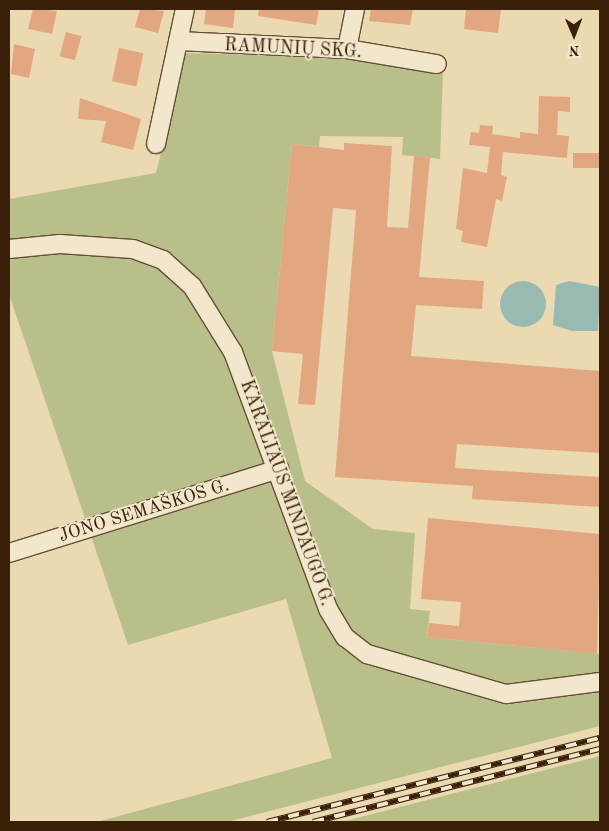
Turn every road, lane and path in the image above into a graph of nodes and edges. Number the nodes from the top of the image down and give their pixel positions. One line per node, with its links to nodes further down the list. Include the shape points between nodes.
1 (185, 9): 3 (street)
2 (355, 9): 4 (street)
3 (178, 41): 4 (street, RAMUNIŲ SKG.); 6 (street)
4 (347, 49): 5 (street, RAMUNIŲ SKG.)
5 (437, 64)
6 (156, 144)
7 (9, 249): 8 (street, KARALIAUS MINDAUGO G., via 99,244 150,254 174,269 198,293 228,344)
8 (279, 469): 9 (street, JONO SEMAŠKOS G.); 10 (street, KARALIAUS MINDAUGO G., via 328,609 345,637 367,654 506,694)
9 (9, 553)
10 (600, 682)

